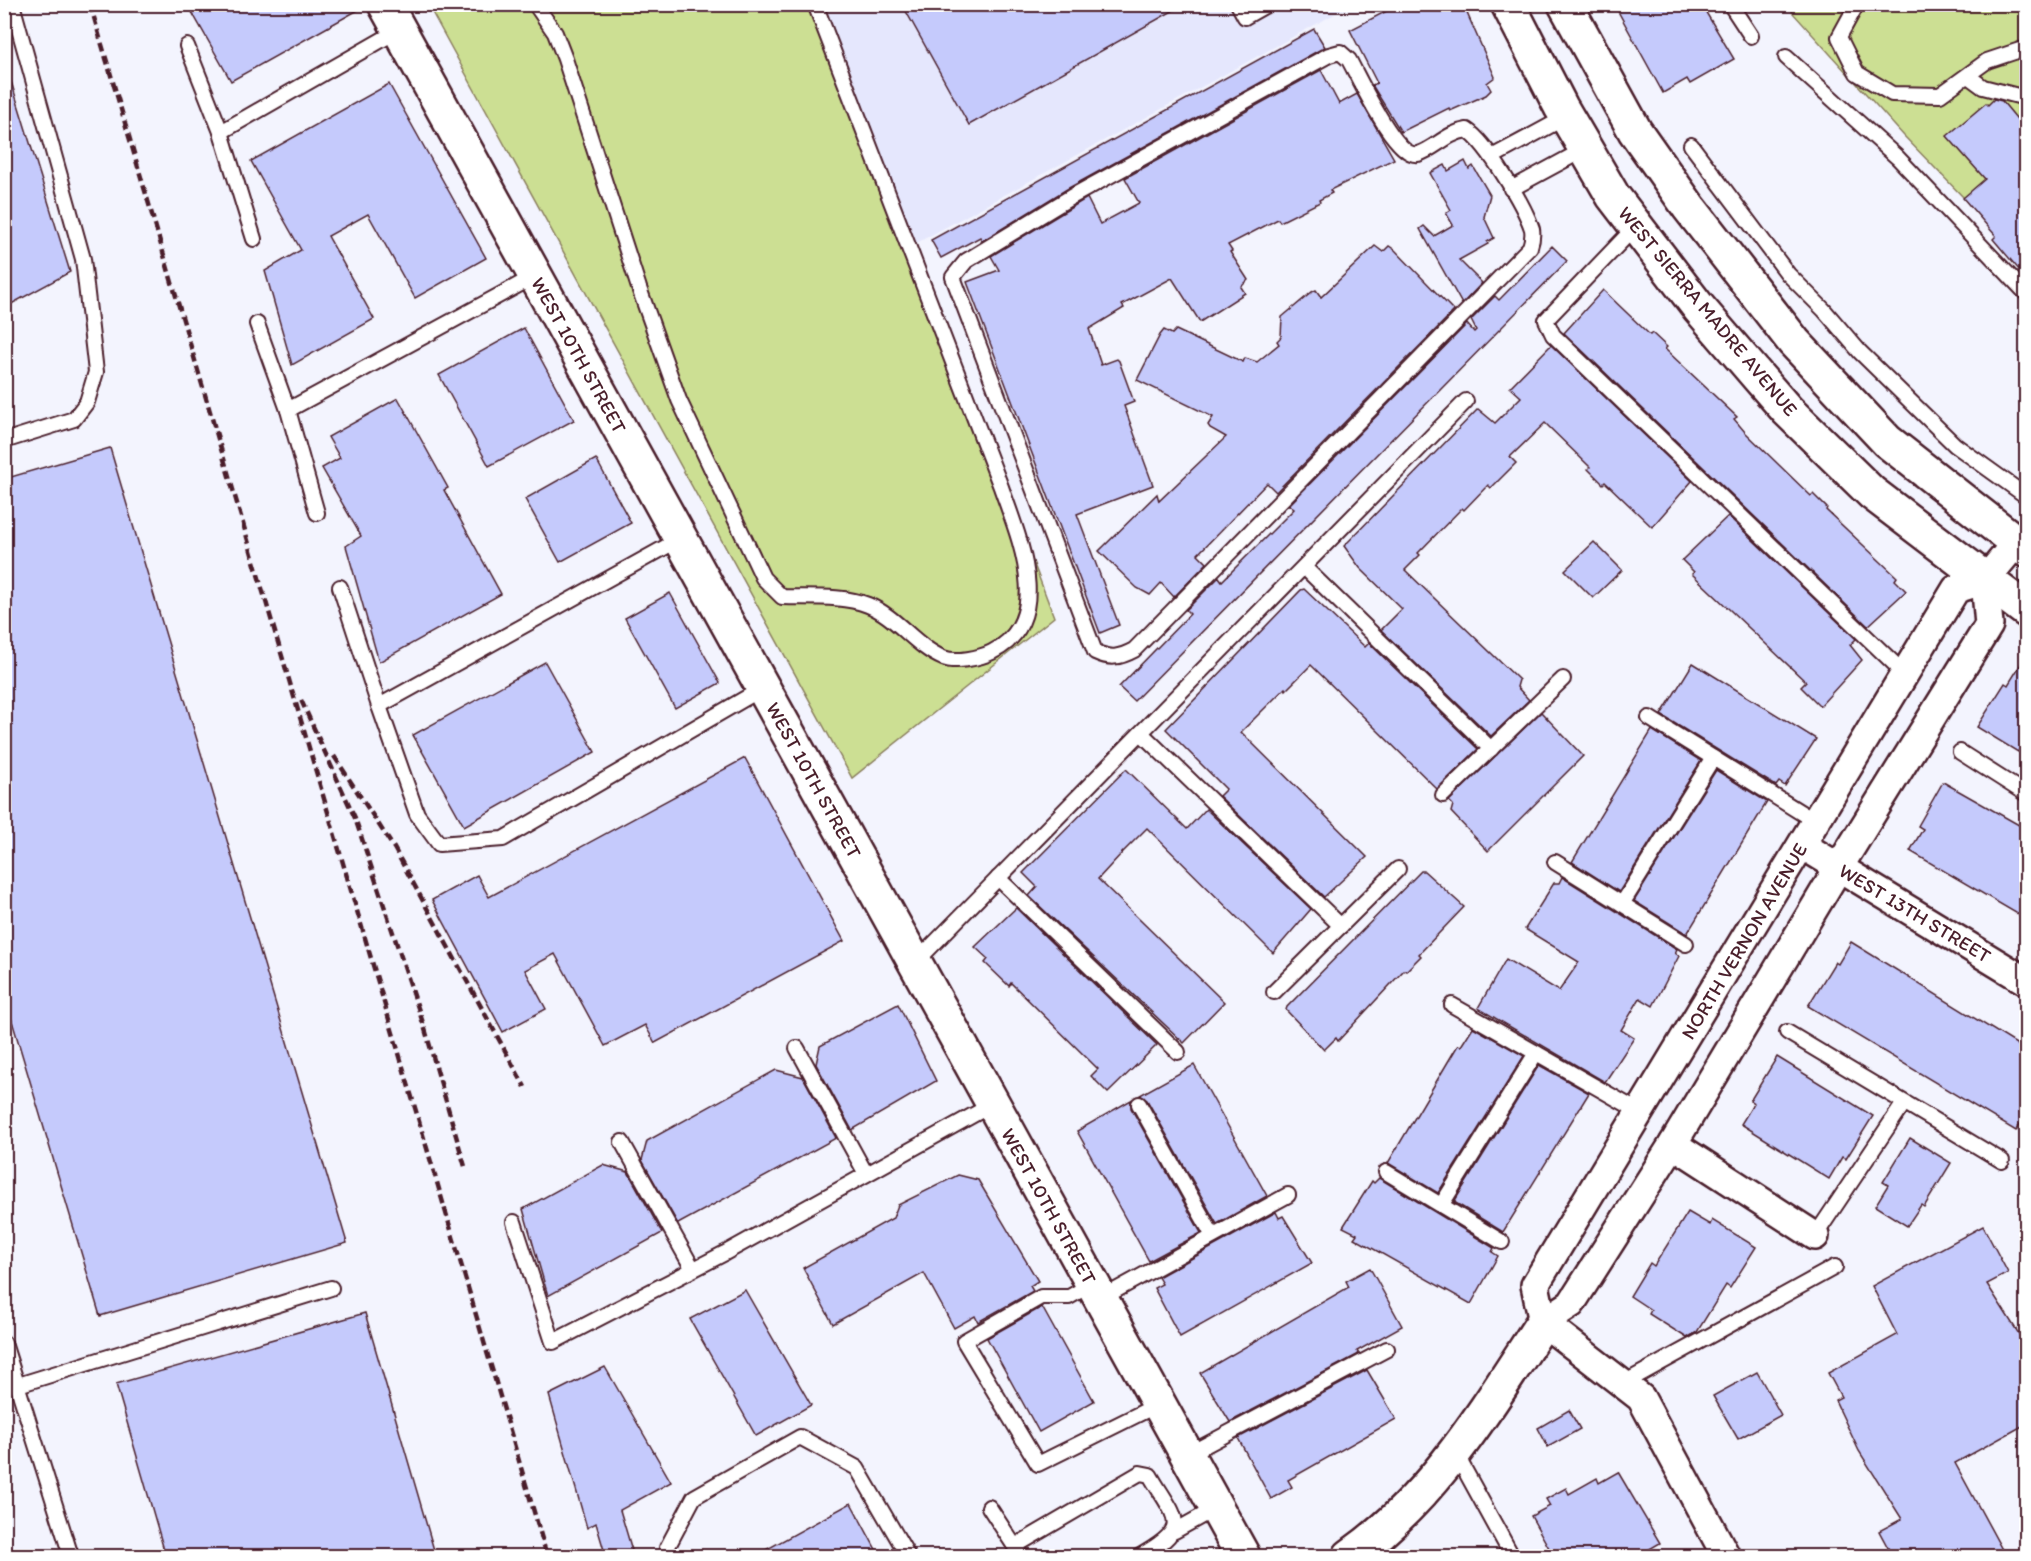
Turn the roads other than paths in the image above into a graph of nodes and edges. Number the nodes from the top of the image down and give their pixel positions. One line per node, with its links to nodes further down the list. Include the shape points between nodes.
1 (12, 4): 30 (lane, via 83,259 96,372 87,402 74,419)
2 (535, 4): 3 (lane, via 555,33 565,59 679,400 763,578 782,597 845,599 870,606 945,659 980,658 998,648 1016,630 1026,610 1029,589 1024,553)
3 (815, 4)
4 (1238, 4): 5 (lane, via 1245,17)
5 (1268, 4)
6 (1508, 4): 17 (street, WEST SIERRA MADRE AVENUE)
7 (1565, 4): 34 (street, via 1635,131 1794,342 1887,441)
8 (1730, 4): 11 (lane)
9 (1857, 4): 15 (lane, via 1839,37 1857,73 1892,94 1940,95)
10 (392, 17): 18 (lane); 25 (street, WEST 10TH STREET)
11 (1751, 36)
12 (187, 46): 18 (lane)
13 (2026, 48): 15 (lane, via 1988,61)
14 (1786, 57): 26 (lane, via 1898,158)
15 (1968, 76): 16 (lane, via 1983,87)
16 (2026, 98)
17 (1566, 117): 20 (street, WEST SIERRA MADRE AVENUE); 21 (lane)
18 (221, 132): 24 (lane)
19 (1691, 146): 31 (lane, via 1788,274 1860,352 1955,445)
20 (1585, 149): 22 (lane); 23 (street, WEST SIERRA MADRE AVENUE, via 1612,196)
21 (1492, 157): 22 (lane); 22 (lane, via 1478,137 1467,130 1453,132 1417,154 1406,152 1394,141 1349,60 1340,52 1071,197 966,261 953,277 1095,652 1109,658 1134,650 1530,247 1532,230)
22 (1511, 189)
23 (1636, 226): 36 (street, WEST SIERRA MADRE AVENUE, via 1787,410 1872,493); 39 (lane, via 1546,320 1553,335)
24 (254, 239)
25 (535, 276): 29 (lane); 33 (street, WEST 10TH STREET)
26 (2026, 293)
27 (257, 324): 29 (lane)
28 (1466, 401): 35 (lane)
29 (288, 410): 32 (lane)
30 (4, 441)
31 (2026, 496)
32 (316, 513)
33 (680, 539): 41 (street, WEST 10TH STREET); 42 (lane)
34 (2021, 547): 36 (street)
35 (1304, 567): 44 (lane); 45 (lane)
36 (1985, 580): 38 (street, WEST SIERRA MADRE AVENUE); 39 (street, NORTH VERNON AVENUE, via 1956,589); 53 (street, via 1989,625)
37 (340, 588): 42 (lane)
38 (2026, 610)
39 (1905, 674): 50 (street, NORTH VERNON AVENUE)
40 (1563, 679): 45 (lane)
41 (762, 688): 42 (lane, via 503,839 439,844 417,814); 59 (street, WEST 10TH STREET)
42 (379, 706)
43 (1649, 718): 47 (lane)
44 (1141, 733): 55 (lane); 57 (lane)
45 (1491, 749): 49 (lane)
46 (1960, 752): 48 (lane)
47 (1713, 758): 50 (lane); 56 (lane)
48 (2026, 794)
49 (1443, 795)
50 (1816, 822): 51 (street, NORTH VERNON AVENUE)
51 (1802, 845): 53 (street, WEST 13TH STREET); 70 (street, NORTH VERNON AVENUE)
52 (1555, 862): 56 (lane)
53 (1839, 867): 60 (street, WEST 13TH STREET); 72 (street)
54 (1398, 869): 57 (lane)
55 (998, 878): 59 (lane); 65 (lane)
56 (1622, 904): 58 (lane)
57 (1341, 926): 61 (lane)
58 (1686, 944)
59 (915, 963): 68 (street, WEST 10TH STREET)
60 (2026, 981)
61 (1274, 992)
62 (1452, 1005): 66 (lane)
63 (1787, 1032): 67 (lane)
64 (797, 1048): 75 (lane)
65 (1178, 1052)
66 (1536, 1053): 70 (lane); 77 (lane)
67 (1904, 1103): 73 (lane); 80 (lane)
68 (993, 1104): 75 (lane); 85 (street, WEST 10TH STREET)
69 (1138, 1104): 79 (lane)
70 (1640, 1112): 86 (street, NORTH VERNON AVENUE, via 1535,1285)
71 (622, 1142): 83 (lane)
72 (1673, 1144): 80 (street); 86 (street, via 1570,1305)
73 (2002, 1161)
74 (1386, 1172): 77 (lane)
75 (866, 1174): 83 (lane)
76 (1288, 1195): 79 (lane)
77 (1442, 1204): 81 (lane)
78 (514, 1222): 83 (lane, via 553,1342)
79 (1213, 1236): 85 (lane)
80 (1815, 1236)
81 (1502, 1242)
82 (1835, 1267): 89 (lane)
83 (693, 1269)
84 (331, 1288): 90 (lane)
85 (1096, 1292): 91 (street, WEST 10TH STREET); 91 (lane, via 1041,1297 964,1341 1038,1464)
86 (1543, 1322): 89 (street); 92 (street)
87 (4, 1343): 90 (lane)
88 (1387, 1349): 93 (lane)
89 (1622, 1384): 105 (street, via 1641,1398)
90 (18, 1385): 98 (lane)
91 (1159, 1404): 93 (street, WEST 10TH STREET)
92 (1456, 1454): 103 (street, via 1414,1502); 104 (lane)
93 (1187, 1455): 95 (street, WEST 10TH STREET)
94 (989, 1507): 97 (lane)
95 (1216, 1508): 96 (lane); 102 (street, WEST 10TH STREET)
96 (1175, 1531): 97 (lane, via 1175,1518 1150,1475 1140,1473); 101 (lane, via 1167,1542)
97 (1018, 1551)
98 (71, 1557)
99 (667, 1557): 100 (lane, via 667,1548 694,1497 800,1437 857,1468)
100 (908, 1557)
101 (1140, 1557)
102 (1243, 1557)
103 (1350, 1557)
104 (1512, 1557)
105 (1726, 1557)

